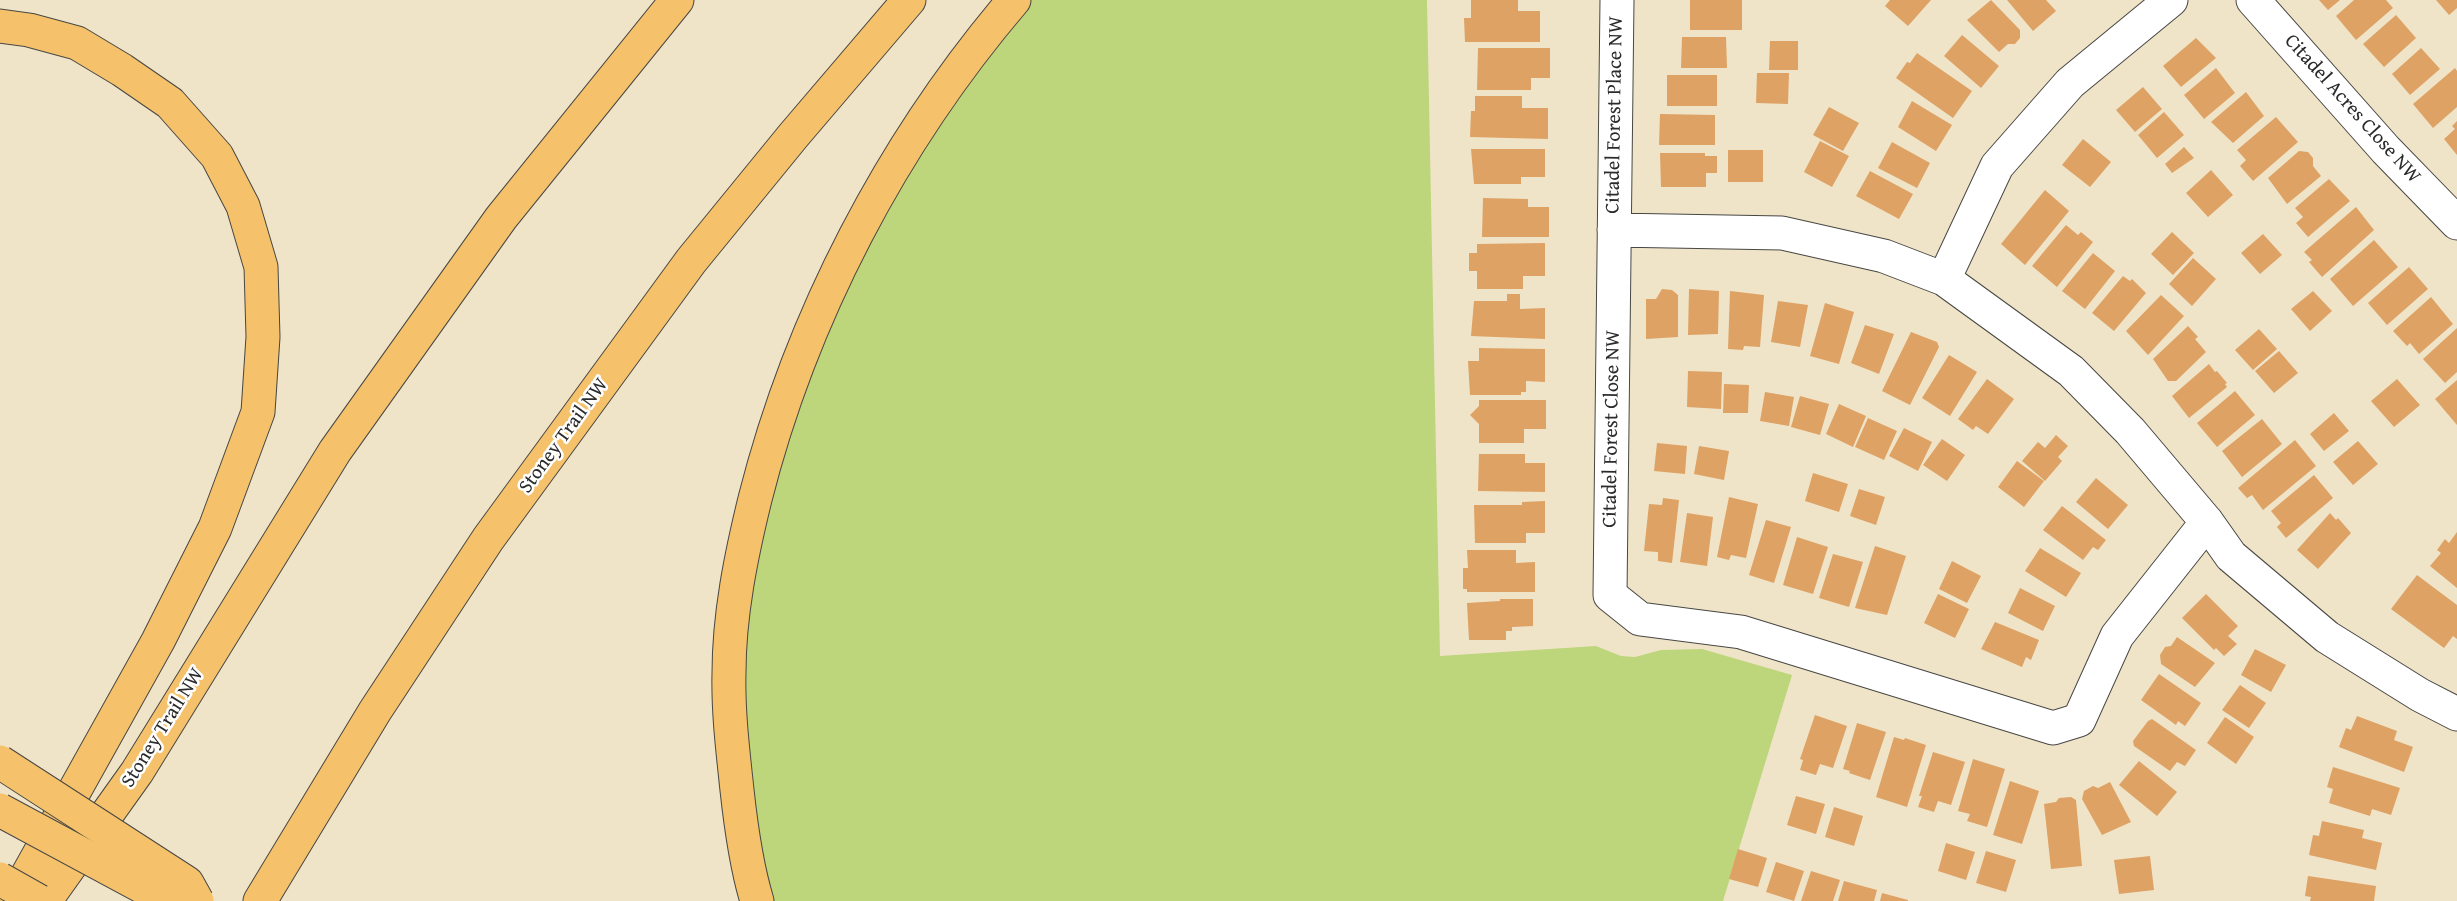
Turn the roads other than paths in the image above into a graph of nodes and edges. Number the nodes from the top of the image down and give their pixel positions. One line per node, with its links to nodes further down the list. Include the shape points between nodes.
1 (677, 0): 18 (main road, Stoney Trail NW, via 501,218 335,451 137,772)
2 (909, 0): 21 (main road, Stoney Trail NW, via 691,261 488,539 375,711)
3 (1014, 0): 22 (main road, via 923,121 878,195 789,382 770,440 747,530 735,600 729,672 741,820)
4 (1617, 0): 9 (street, Citadel Forest Place NW)
5 (2171, 0): 10 (street, via 2070,83 1997,166)
6 (2253, 0): 8 (street, Citadel Acres Close NW, via 2386,150)
7 (0, 26): 16 (main road, via 77,43 122,70 170,103 216,156 243,206 261,267 263,337 258,412 215,528 153,651)
8 (2455, 217)
9 (1614, 230): 10 (street, via 1782,233 1884,256); 11 (street, Citadel Forest Close NW, via 1610,595 1640,619 1741,632 2053,728 2079,720 2116,636)
10 (1944, 279): 11 (street, via 2071,370 2130,431)
11 (2207, 522): 12 (street, via 2231,556 2327,637)
12 (2457, 714)
13 (0, 762): 20 (main road, bridge, via 187,884)
14 (0, 810): 19 (main road, bridge)
15 (0, 879): 17 (main road, bridge)
16 (13, 901)
17 (39, 901)
18 (45, 901)
19 (169, 901)
20 (197, 901)
21 (260, 901)
22 (757, 901)

